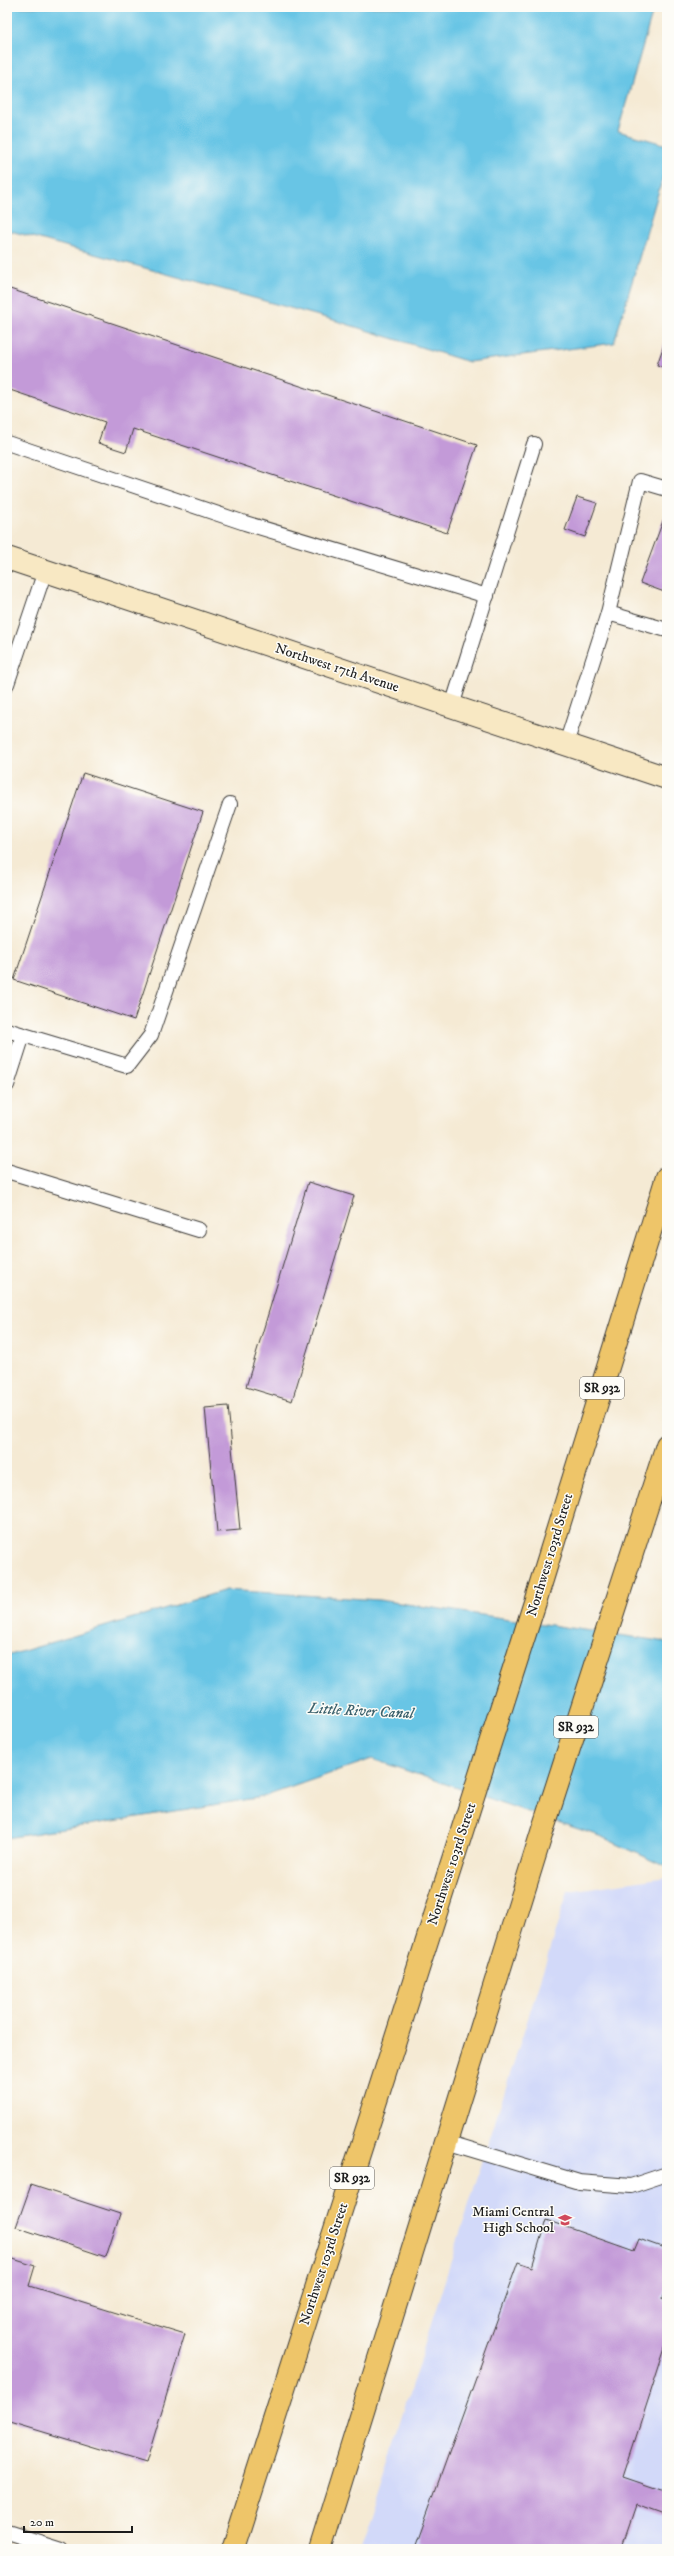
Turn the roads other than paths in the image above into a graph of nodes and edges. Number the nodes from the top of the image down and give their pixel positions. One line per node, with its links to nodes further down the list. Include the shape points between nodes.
1 (7, 443): 6 (lane, via 245,523)
2 (534, 444): 6 (lane)
3 (667, 489): 7 (lane, via 640,481)
4 (7, 558): 5 (main road, Northwest 17th Avenue)
5 (45, 571): 9 (lane); 10 (main road, Northwest 17th Avenue)
6 (487, 596): 10 (lane)
7 (608, 613): 8 (lane); 11 (lane)
8 (667, 630)
9 (7, 684)
10 (452, 706): 11 (main road, Northwest 17th Avenue)
11 (566, 744): 12 (main road, Northwest 17th Avenue)
12 (667, 778)
13 (230, 804): 15 (lane, via 151,1035 127,1066)
14 (7, 1030): 15 (lane)
15 (24, 1035): 16 (lane)
16 (7, 1085)
17 (7, 1171): 19 (lane)
18 (667, 1177): 25 (main road, Northwest 103rd Street / SR 932, via 536,1599)
19 (199, 1230)
20 (667, 1445): 21 (main road, SR 932, via 542,1832)
21 (446, 2142): 22 (lane, via 579,2182 631,2186); 26 (main road, SR 932)
22 (667, 2174)
23 (7, 2532): 24 (lane)
24 (61, 2549)
25 (233, 2549)
26 (320, 2549)

